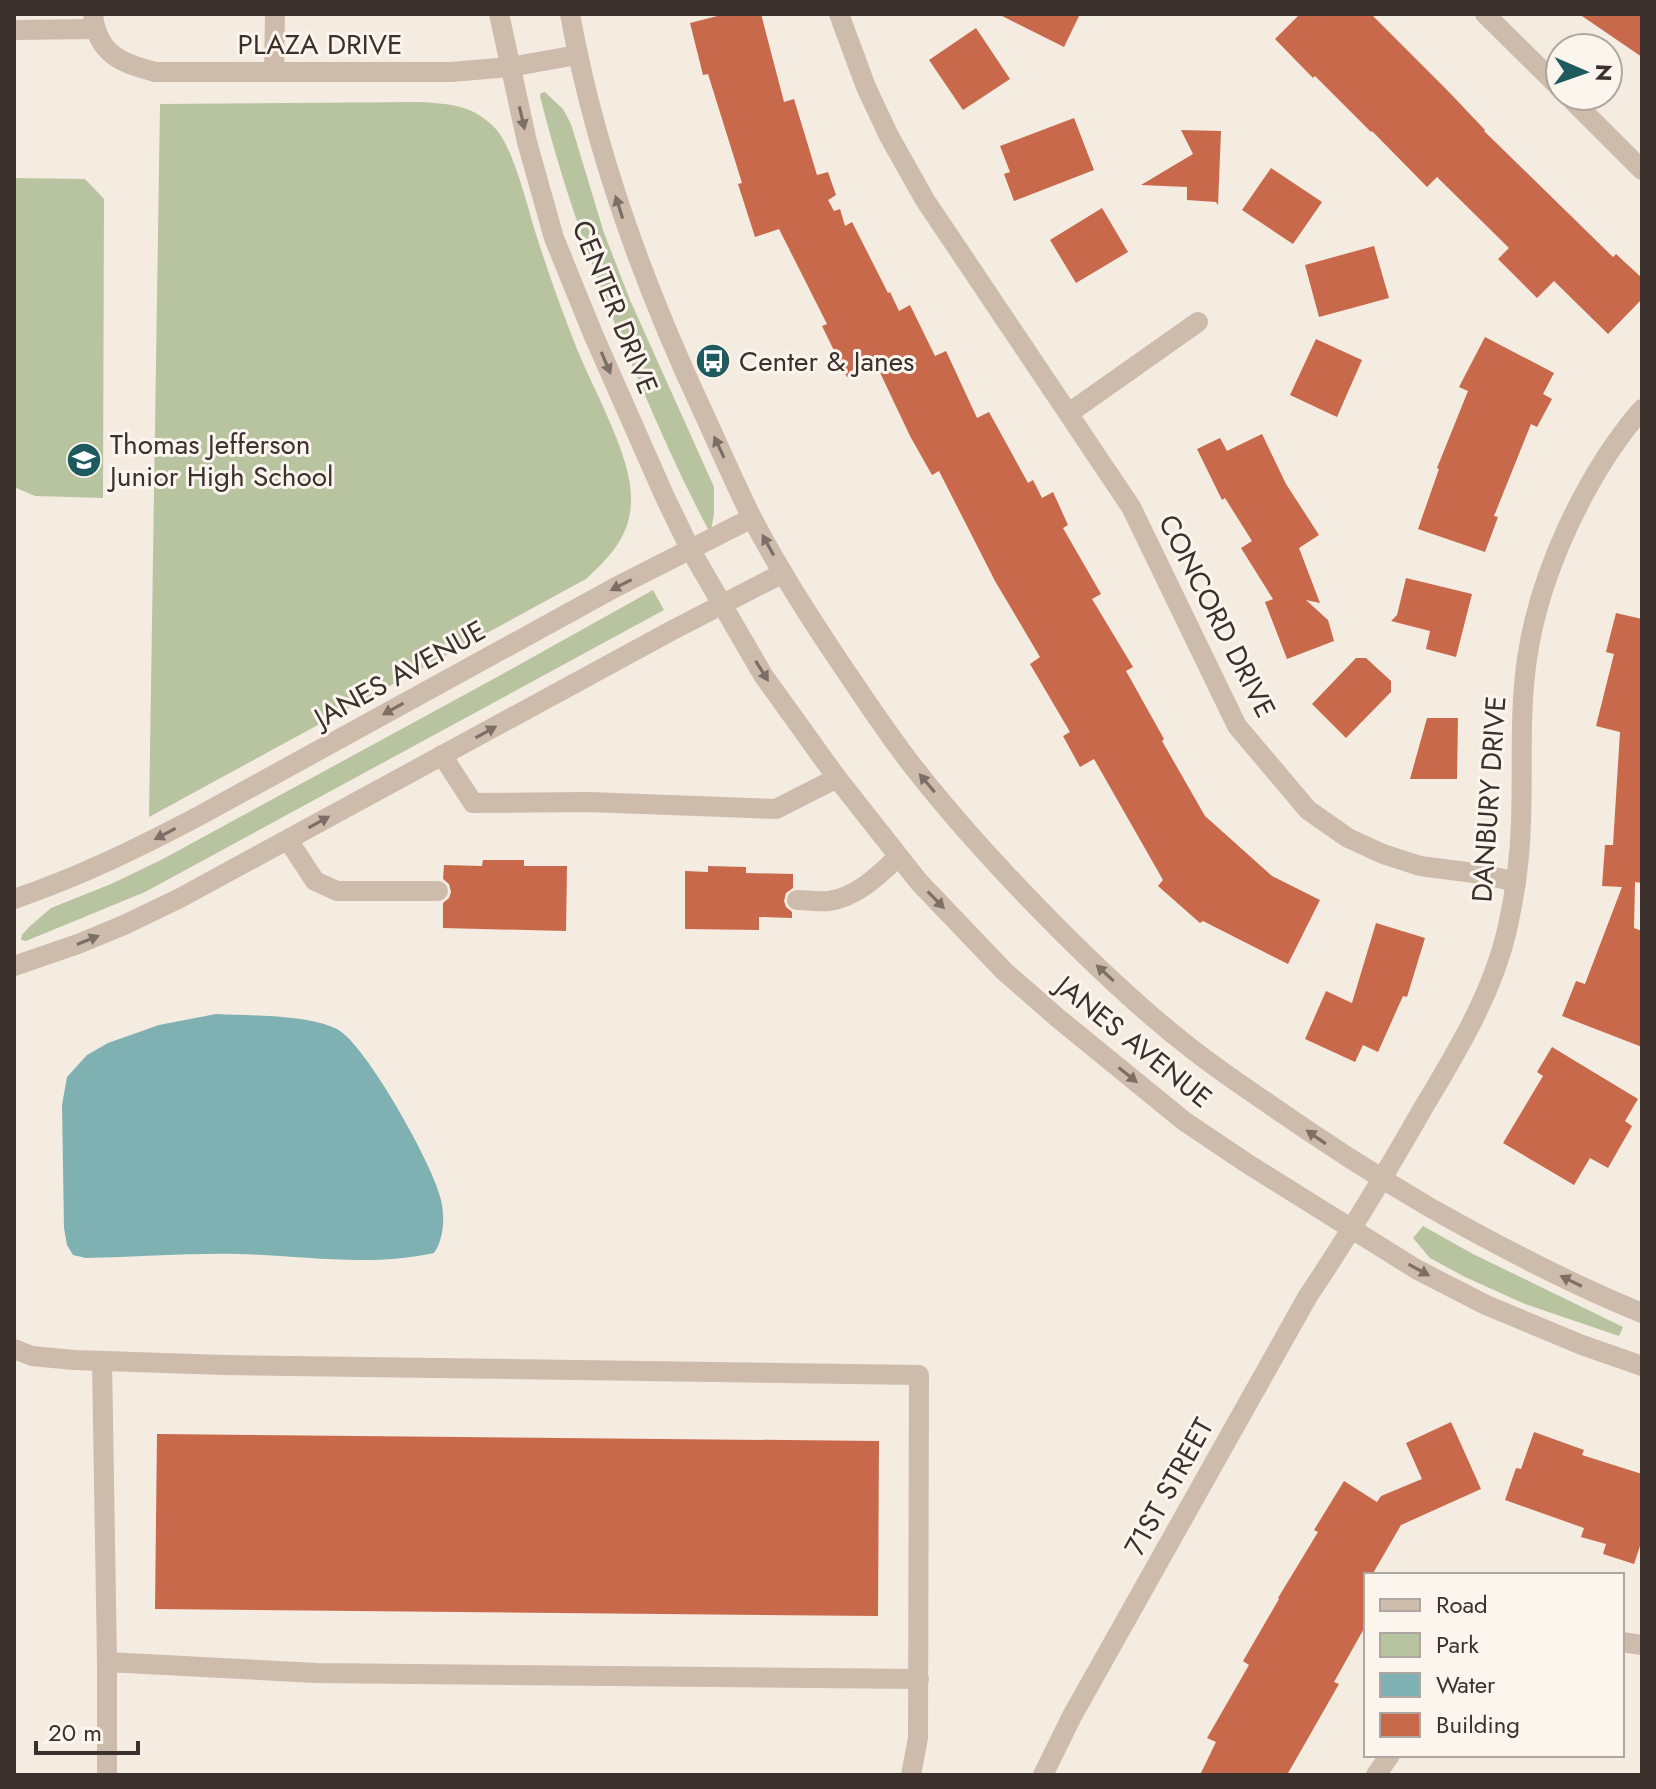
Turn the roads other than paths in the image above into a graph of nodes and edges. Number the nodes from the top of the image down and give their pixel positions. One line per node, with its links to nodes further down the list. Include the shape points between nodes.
1 (275, 14): 10 (street)
2 (499, 14): 9 (street, CENTER DRIVE)
3 (570, 14): 8 (street, CENTER DRIVE)
4 (839, 14): 16 (street, CONCORD DRIVE, via 866,87 925,200)
5 (1485, 14): 11 (street)
6 (93, 22): 7 (street); 10 (street, PLAZA DRIVE, via 106,51 127,65 155,72)
7 (14, 30)
8 (577, 55): 9 (street, PLAZA DRIVE); 17 (street, CENTER DRIVE, one-way to 8, via 641,267 605,163)
9 (510, 67): 10 (street, PLAZA DRIVE); 18 (street, CENTER DRIVE, one-way to 18, via 554,238)
10 (274, 72)
11 (1544, 72)
12 (1584, 112): 13 (street)
13 (1642, 170)
14 (1198, 322): 16 (street)
15 (1642, 409): 25 (street, DANBURY DRIVE, via 1582,498 1541,596 1527,659)
16 (1069, 413): 25 (street, CONCORD DRIVE, via 1131,507 1237,726 1308,810 1383,854 1420,866)
17 (752, 518): 18 (street, JANES AVENUE); 19 (street, JANES AVENUE, one-way to 17)
18 (690, 549): 20 (street, CENTER DRIVE); 27 (street, JANES AVENUE, one-way to 27, via 130,852)
19 (783, 573): 20 (street); 30 (street, JANES AVENUE, one-way to 19, via 1201,1056 1070,940 917,771)
20 (722, 604): 21 (street, one-way to 20); 22 (street, JANES AVENUE, one-way to 22, via 763,675)
21 (442, 755): 22 (street, via 473,803 776,809); 23 (street, one-way to 21)
22 (837, 778): 24 (street, JANES AVENUE)
23 (288, 840): 26 (street, via 315,881 337,891); 29 (street, one-way to 23, via 124,925)
24 (898, 857): 28 (street, via 851,894 830,901); 31 (street, JANES AVENUE, one-way to 31, via 1004,971 1059,1019 1184,1121)
25 (1516, 882): 30 (street, DANBURY DRIVE, via 1489,985)
26 (438, 891)
27 (14, 899)
28 (797, 900)
29 (14, 966)
30 (1382, 1180): 31 (street, DANBURY DRIVE); 32 (street, JANES AVENUE, one-way to 30, via 1494,1244)
31 (1352, 1230): 35 (street, JANES AVENUE, one-way to 35, via 1486,1305); 41 (street, 71ST STREET, via 1308,1296)
32 (1642, 1313)
33 (14, 1349): 34 (street, via 32,1356)
34 (102, 1361): 36 (street); 37 (street, via 919,1375)
35 (1642, 1366)
36 (107, 1662): 37 (street, via 316,1673); 39 (street)
37 (919, 1679): 40 (street)
38 (1389, 1757): 42 (street)
39 (107, 1775)
40 (911, 1775)
41 (1043, 1775)
42 (1376, 1775)

